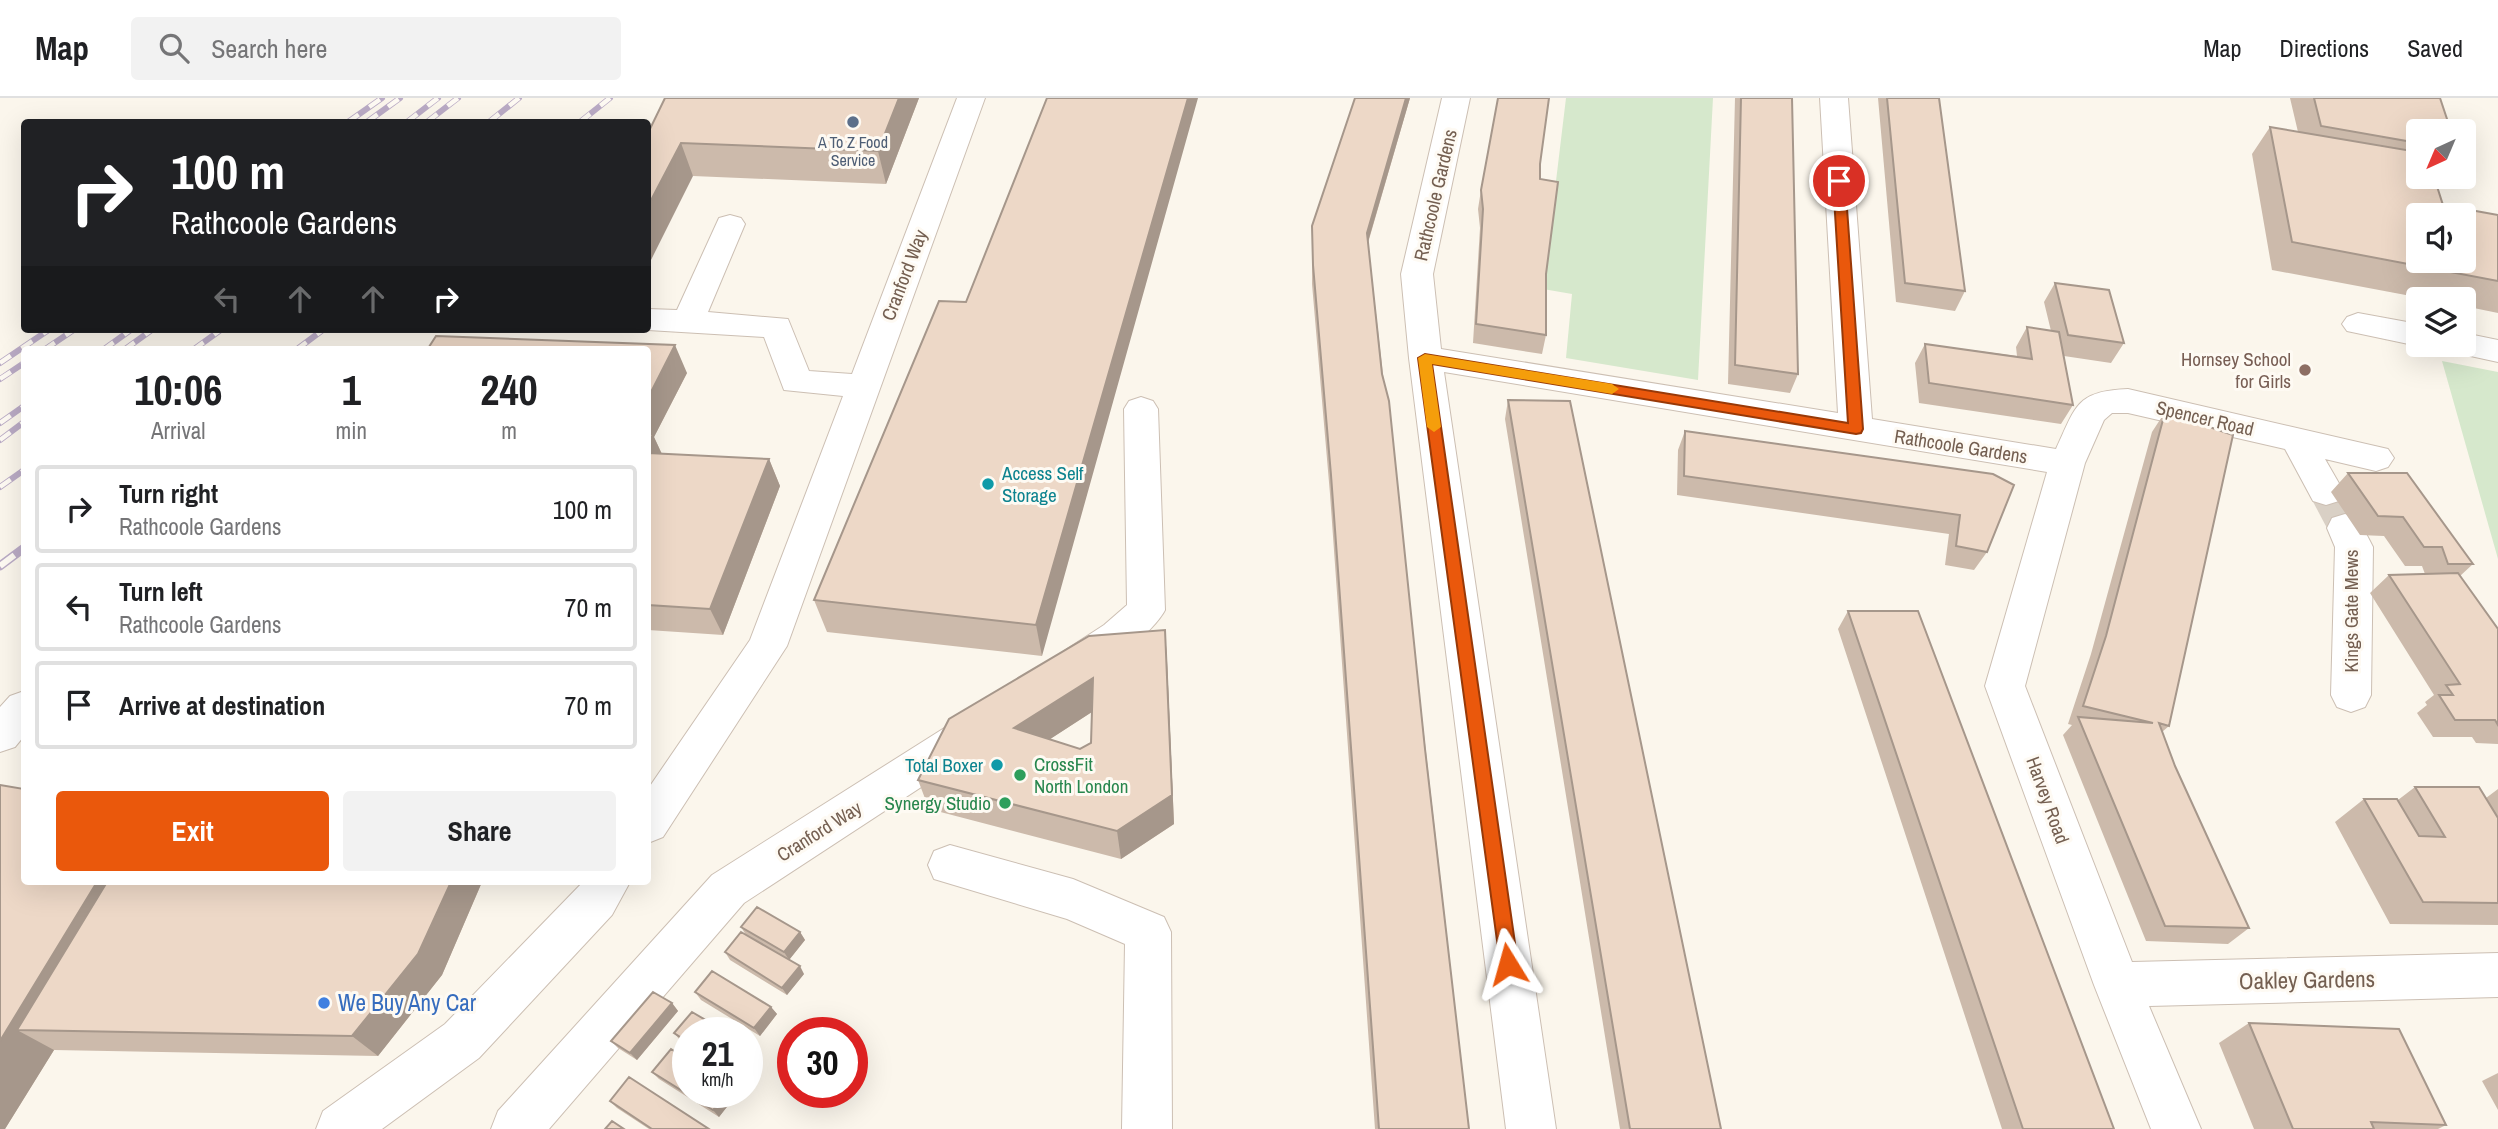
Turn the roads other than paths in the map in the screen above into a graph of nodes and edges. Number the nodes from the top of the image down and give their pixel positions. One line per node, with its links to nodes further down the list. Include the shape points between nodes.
1 (971, 98): 12 (street, Cranford Way)
2 (1456, 98): 11 (street, Rathcoole Gardens, via 1417,274)
3 (1834, 98): 14 (street)
4 (730, 224): 6 (street)
5 (651, 319): 6 (street)
6 (688, 321): 12 (street, via 777,327 796,382)
7 (2358, 324): 8 (street)
8 (2406, 333)
9 (2476, 346): 10 (street)
10 (2498, 351)
11 (1425, 358): 14 (street, Rathcoole Gardens); 31 (street)
12 (862, 386): 23 (street, Cranford Way, via 767,646)
13 (1141, 409): 20 (street, via 1146,610 1118,636)
14 (1856, 429): 17 (street, Rathcoole Gardens)
15 (2297, 439): 16 (street, Spencer Road); 17 (street, Spencer Road, via 2128,401 2104,402 2090,413); 18 (street)
16 (2376, 458)
17 (2067, 463): 27 (street, Harvey Road, via 2005,686)
18 (2326, 492)
19 (2345, 528): 21 (street, Kings Gate Mews, via 2354,547)
20 (1049, 681)
21 (2351, 695)
22 (1004, 711): 29 (street, Cranford Way, via 728,889)
23 (651, 820)
24 (950, 865): 30 (street, via 1073,900 1148,932)
25 (606, 885): 28 (street, via 462,1041)
26 (2498, 975): 27 (street, Oakley Gardens)
27 (2117, 985): 32 (street, Harvey Road)
28 (341, 1129)
29 (516, 1129)
30 (1147, 1129)
31 (1531, 1129)
32 (2176, 1129)

